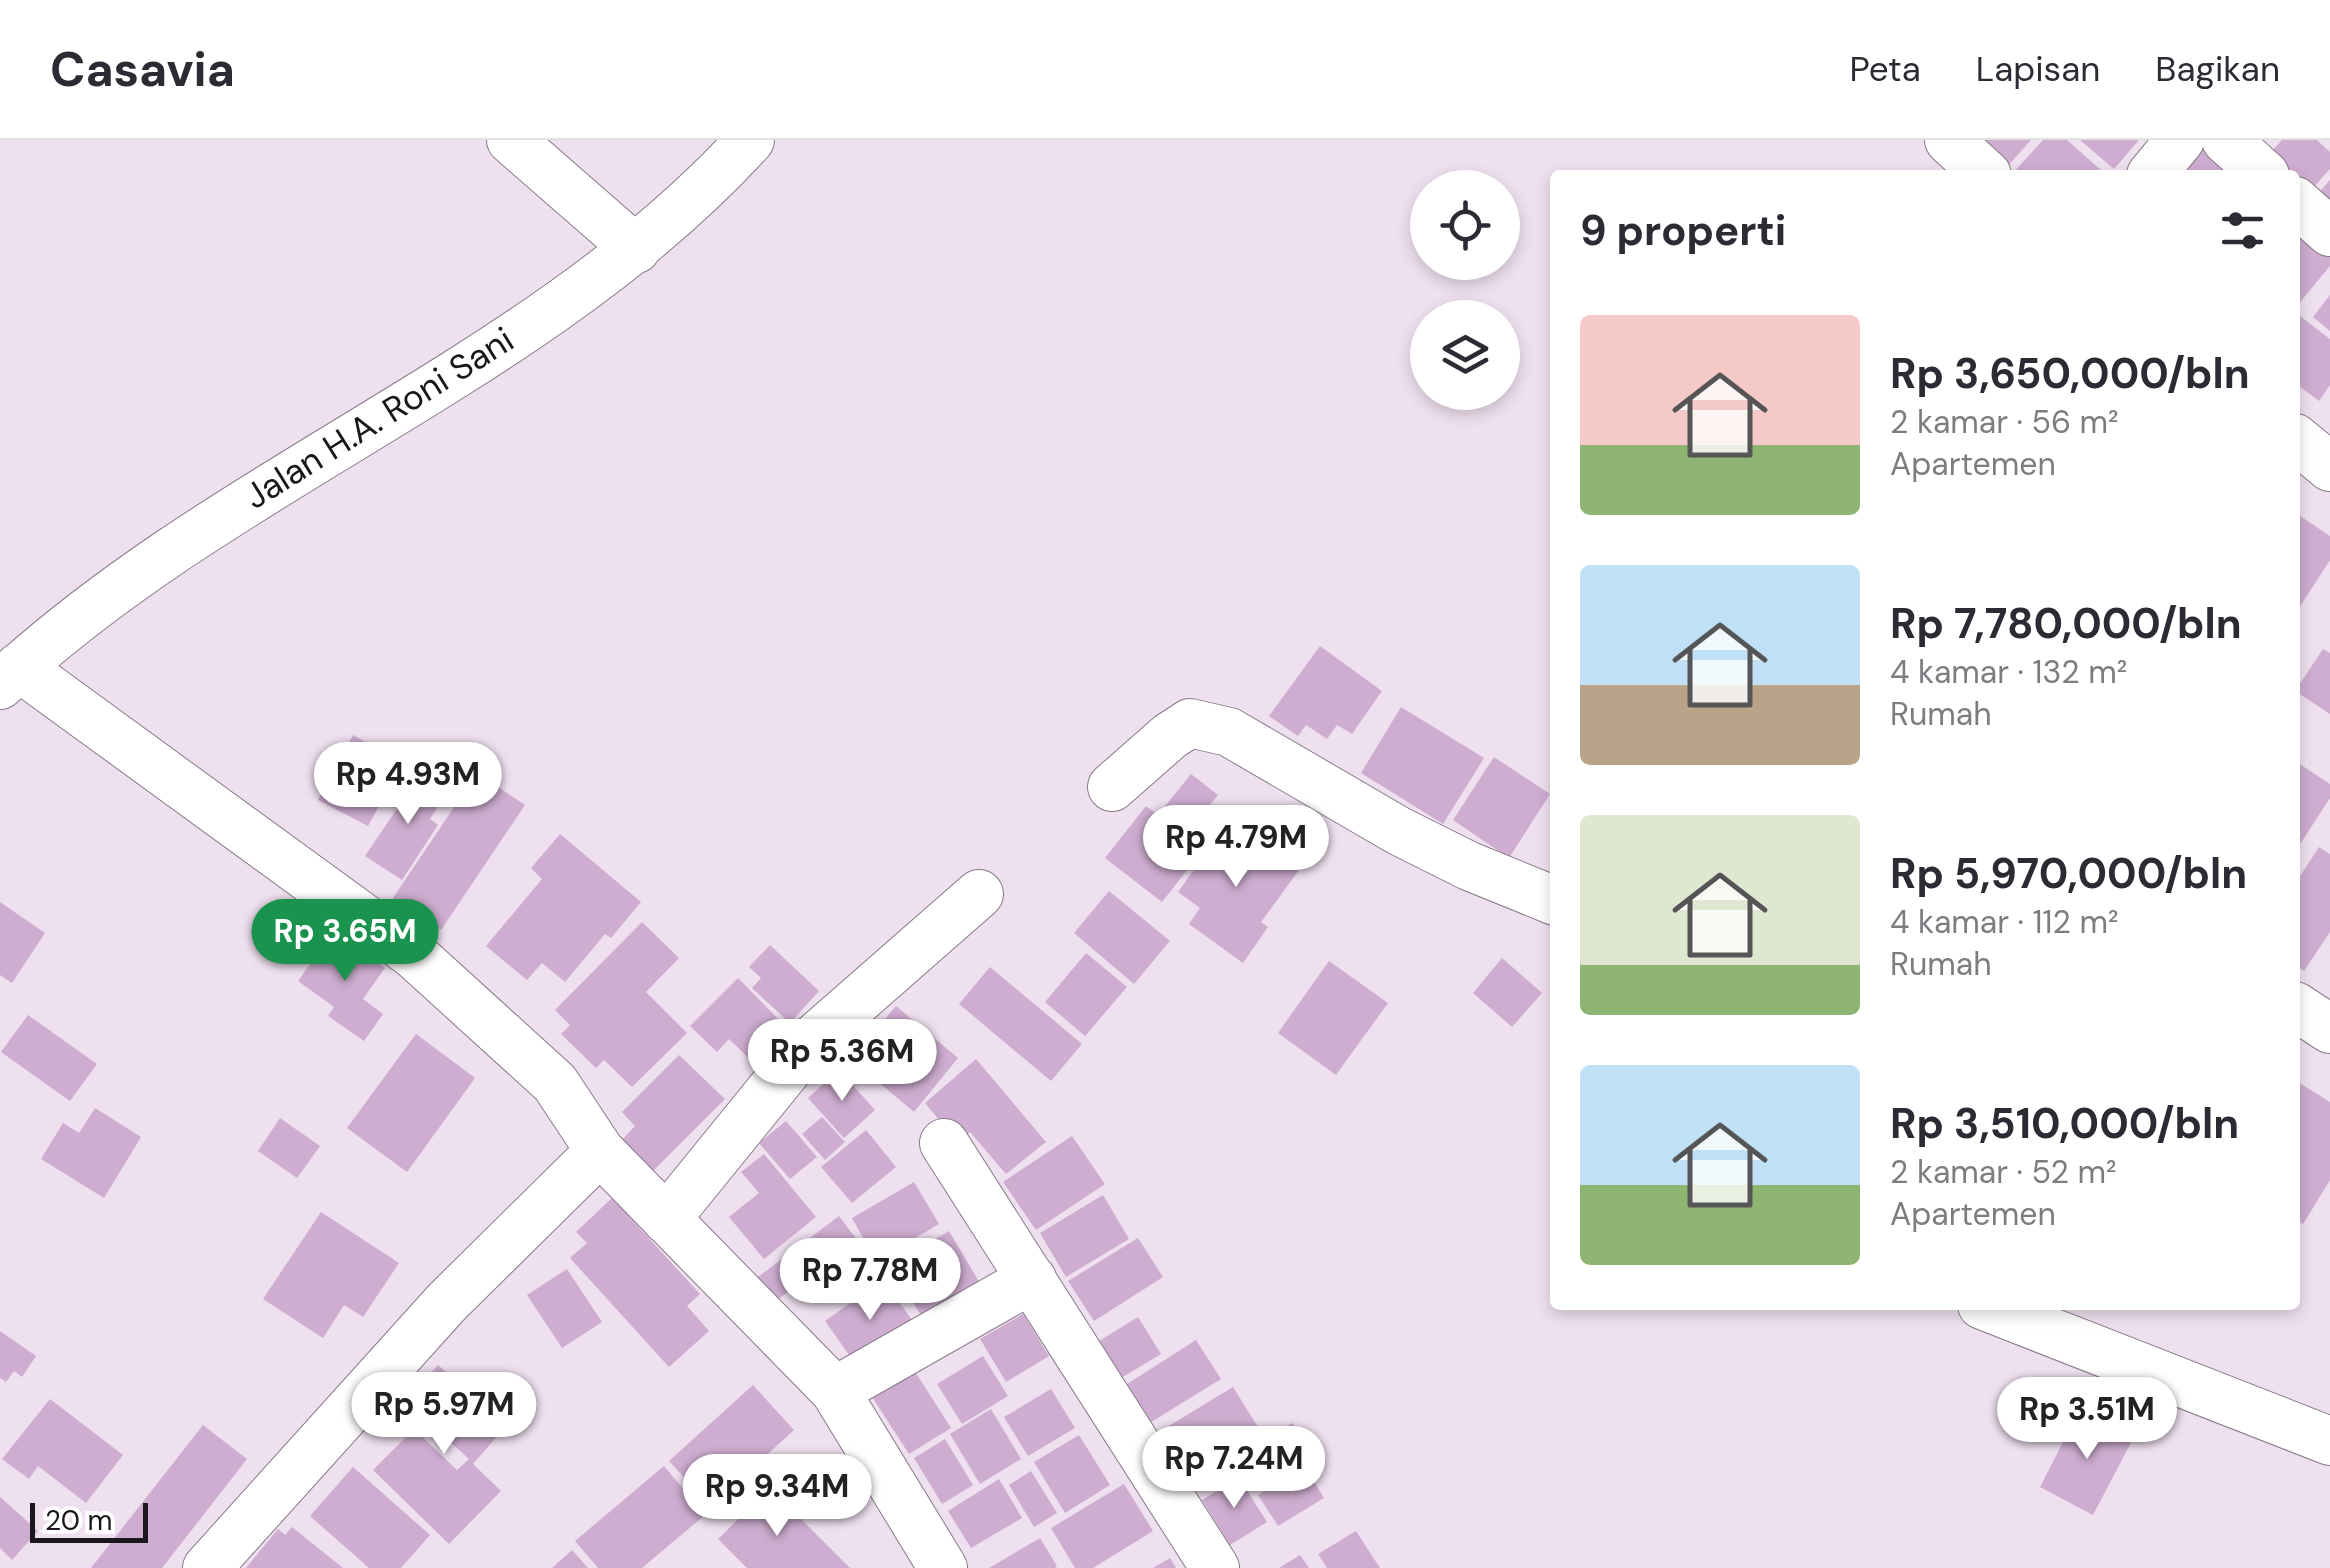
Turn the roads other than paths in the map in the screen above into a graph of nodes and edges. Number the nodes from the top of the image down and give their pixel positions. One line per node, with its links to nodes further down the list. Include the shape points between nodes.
1 (511, 140): 11 (street)
2 (750, 140): 11 (street, Jalan H.A. Roni Sani)
3 (1949, 140): 6 (street)
4 (2180, 140): 7 (street)
5 (2226, 140): 8 (street)
6 (1982, 170)
7 (2155, 170)
8 (2259, 170)
9 (2300, 205): 10 (street)
10 (2330, 232)
11 (636, 250): 14 (street, Jalan H.A. Roni Sani, via 490,350 171,549)
12 (2300, 442): 13 (street)
13 (2330, 467)
14 (9, 676): 21 (street, via 413,954 555,1083)
15 (1112, 787): 17 (street, via 1190,723 1230,732 1400,832)
16 (979, 894): 22 (street, via 810,1043)
17 (1550, 899)
18 (2300, 1009): 19 (street)
19 (2330, 1029)
20 (944, 1143): 23 (street)
21 (600, 1152): 22 (street); 27 (street, via 447,1302)
22 (666, 1219): 25 (street)
23 (1032, 1280): 25 (street); 29 (street)
24 (1995, 1310): 26 (street)
25 (835, 1391): 28 (street)
26 (2330, 1441)
27 (207, 1568)
28 (943, 1568)
29 (1215, 1568)

